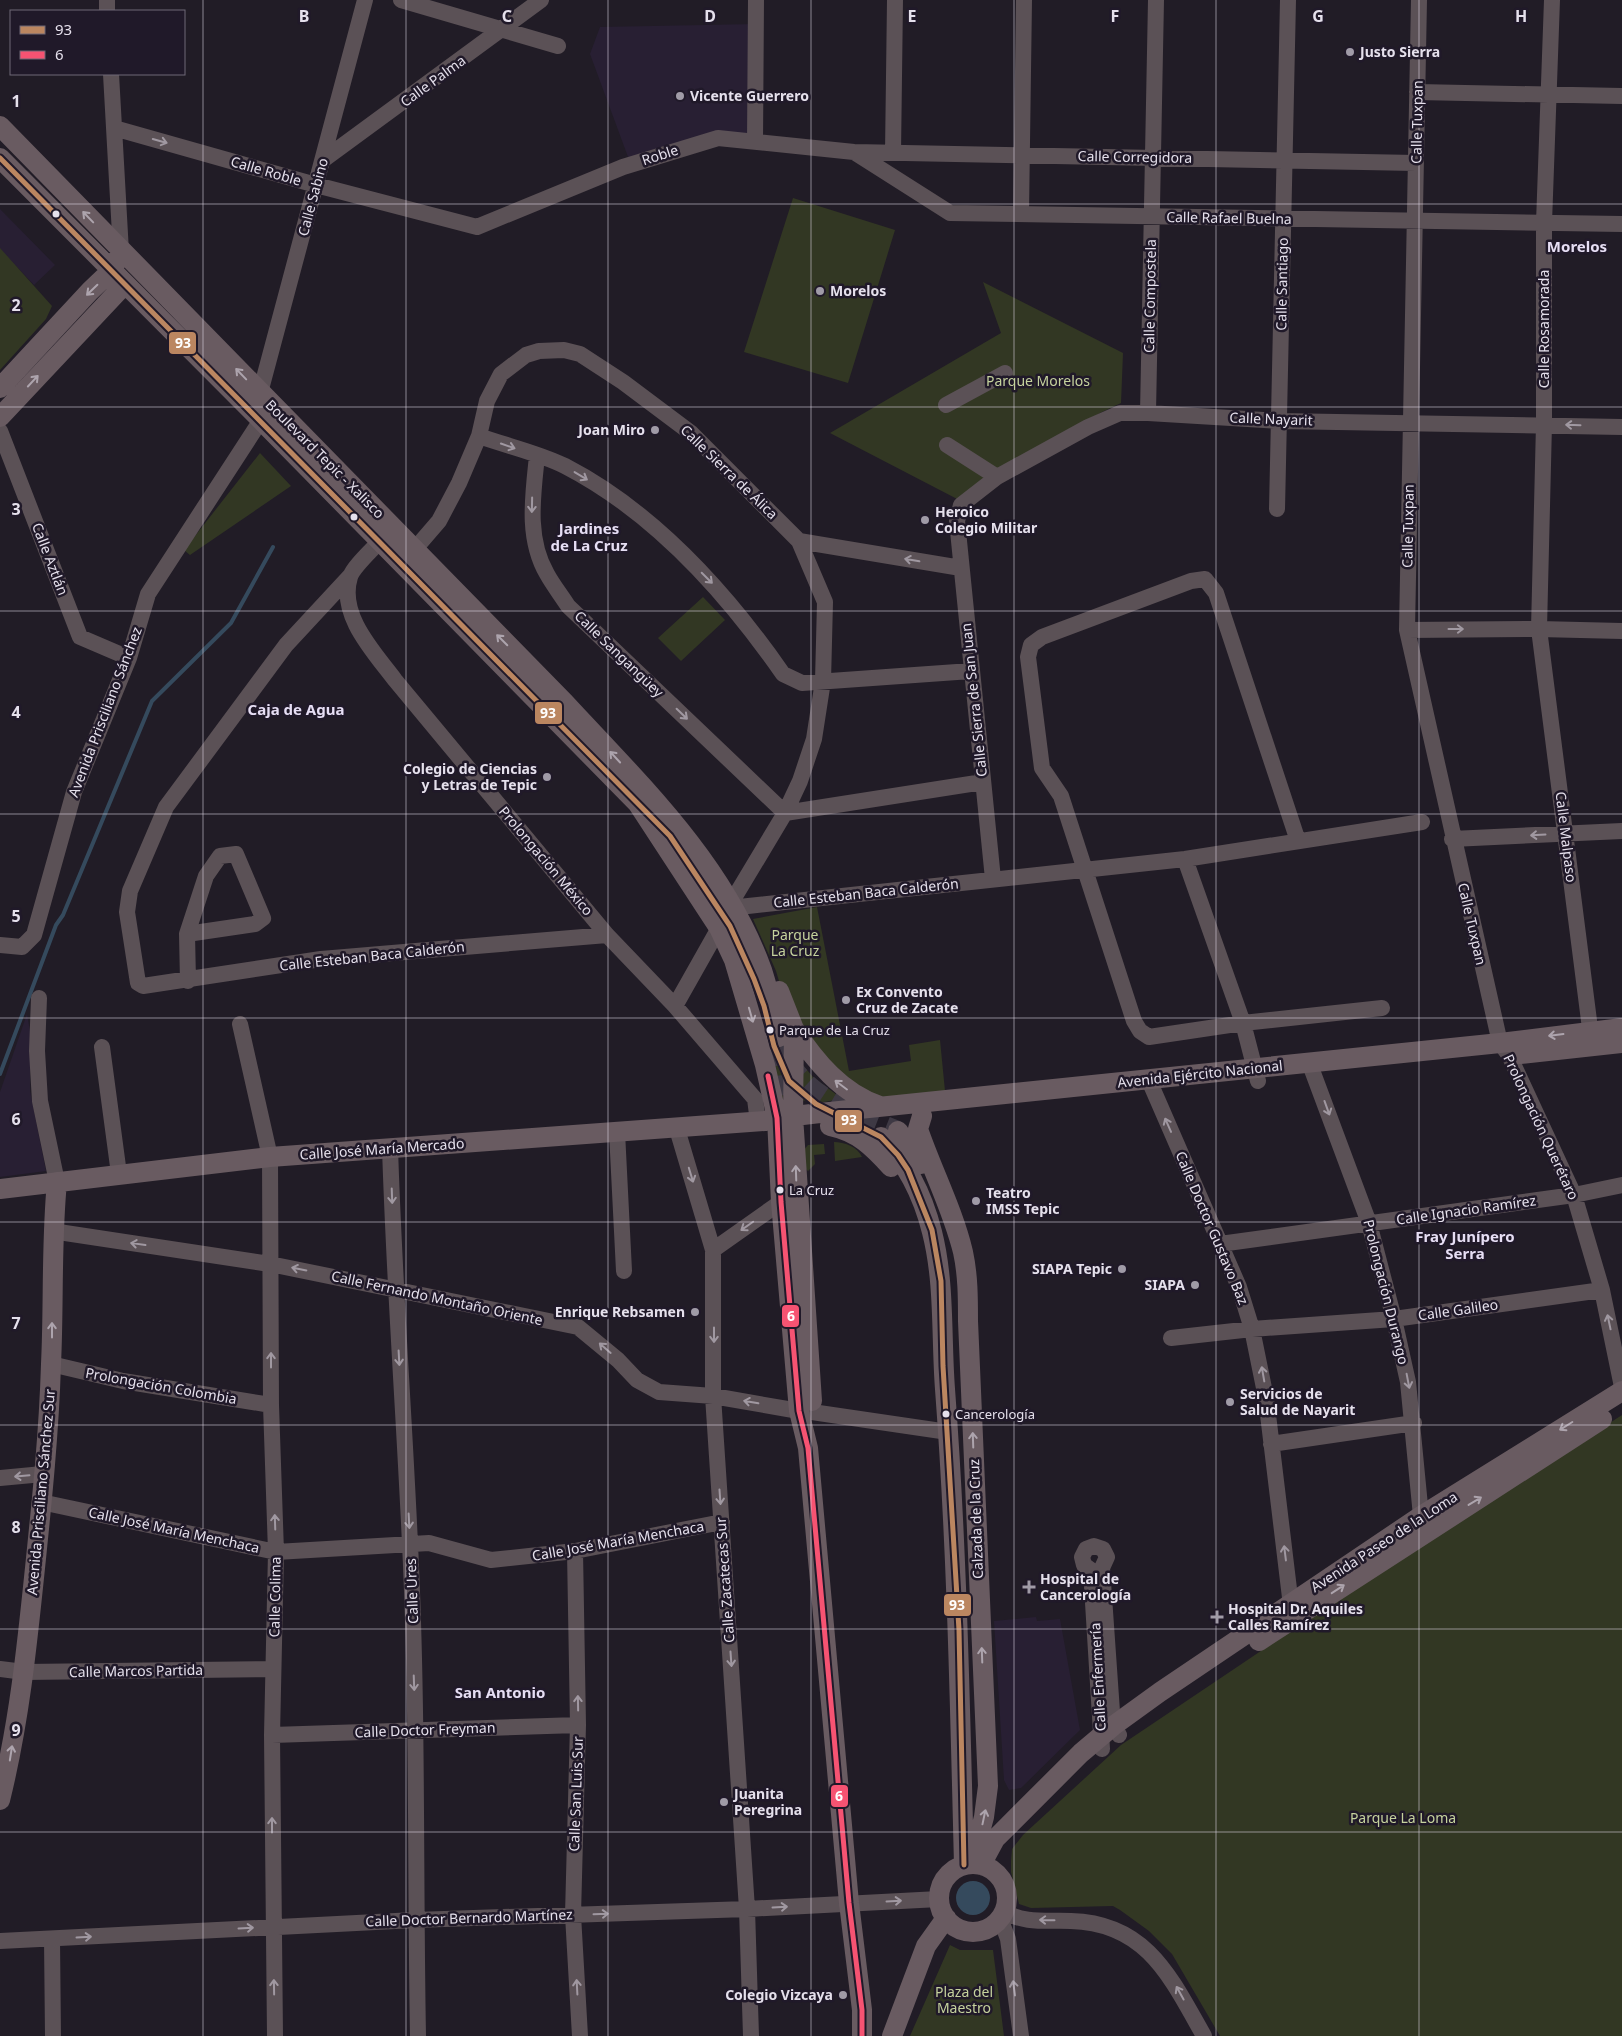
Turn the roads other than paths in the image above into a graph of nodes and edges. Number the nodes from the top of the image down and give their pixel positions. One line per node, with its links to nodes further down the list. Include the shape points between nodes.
1 (365, 0): 25 (street, Calle Sabino)
2 (402, 0): 11 (street)
3 (541, 0): 11 (street, Calle Palma)
4 (756, 0): 19 (street)
5 (895, 0): 21 (street)
6 (1024, 0): 22 (street)
7 (1156, 0): 24 (street, Calle Compostela)
8 (1288, 0): 26 (street, Calle Santiago)
9 (1419, 0): 14 (street, Calle Tuxpan)
10 (1552, 0): 15 (street, Calle Rosamorada)
11 (503, 30): 12 (street); 25 (street, Calle Palma)
12 (558, 46)
13 (111, 75): 18 (street)
14 (1417, 92): 15 (street); 27 (street, Calle Tuxpan)
15 (1550, 94): 16 (street); 33 (street, Calle Rosamorada)
16 (1622, 96)
17 (0, 126): 36 (main road, Boulevard Tepic - Xalisco, one-way to 17)
18 (114, 128): 28 (street, Calle Roble, one-way to 28); 36 (street)
19 (755, 142): 20 (street, Roble); 35 (street, Roble, via 718,138 692,145 623,167)
20 (854, 152): 21 (street, Calle Corregidora); 29 (street, Calle Rafael Buelna, via 950,213)
21 (893, 153): 22 (street, Calle Corregidora)
22 (1022, 155): 24 (street, Calle Corregidora); 29 (street)
23 (0, 158): 37 (main road, Boulevard Tepic - Xalisco)
24 (1153, 158): 26 (street, Calle Corregidora); 30 (street, Calle Compostela)
25 (323, 160): 28 (street, Calle Sabino)
26 (1285, 160): 27 (street, Calle Corregidora); 31 (street, Calle Santiago)
27 (1416, 163): 32 (street, Calle Tuxpan)
28 (316, 185): 35 (street, Calle Roble); 40 (street, Calle Sabino)
29 (1021, 214): 30 (street, Calle Rafael Buelna)
30 (1152, 217): 31 (street, Calle Rafael Buelna); 42 (street, Calle Compostela)
31 (1284, 219): 32 (street, Calle Rafael Buelna); 45 (street, Calle Santiago)
32 (1414, 221): 33 (street, Calle Rafael Buelna); 46 (street, Calle Tuxpan)
33 (1544, 223): 34 (street, Calle Rafael Buelna); 47 (street, Calle Rosamorada)
34 (1622, 224)
35 (477, 227)
36 (122, 252): 37 (main road); 40 (main road, Boulevard Tepic - Xalisco, one-way to 36)
37 (118, 277): 39 (main road, one-way to 39, via 90,291); 43 (main road, one-way to 37); 44 (main road, Boulevard Tepic - Xalisco)
38 (1005, 373): 41 (street)
39 (0, 388)
40 (260, 393): 58 (main road, Boulevard Tepic - Xalisco)
41 (946, 405)
42 (1148, 413): 45 (street, Calle Nayarit); 53 (street, Calle Nayarit, via 1120,413)
43 (0, 417)
44 (261, 420): 56 (main road, Boulevard Tepic - Xalisco); 64 (street, Avenida Prisciliano Sánchez, via 148,594)
45 (1279, 421): 46 (street, Calle Nayarit); 54 (street, Calle Santiago)
46 (1410, 422): 47 (street, Calle Nayarit); 62 (street, Calle Tuxpan)
47 (1544, 424): 48 (street, Calle Nayarit, one-way to 47); 61 (street, Calle Rosamorada)
48 (1622, 427)
49 (0, 431): 64 (street, Calle Aztlán, via 80,636)
50 (479, 436): 52 (street, one-way to 52); 57 (street, Calle Sierra de Álica, via 487,401 501,374 511,365 540,351 564,350 580,354 624,382 691,433); 58 (street, Calle Sierra de Álica, via 439,521)
51 (947, 445): 53 (street)
52 (537, 456): 66 (street, one-way to 66, via 564,465 611,493 672,543 713,584 783,674 802,683); 69 (street, Calle Sangangüey, one-way to 69, via 532,506 535,540 546,572 568,606)
53 (998, 477): 55 (street, Calle Nayarit, via 962,505)
54 (1277, 509)
55 (957, 521): 59 (street, Calle Sierra de San Juan)
56 (380, 541): 58 (street); 60 (street); 68 (main road, Boulevard Tepic - Xalisco)
57 (800, 541): 59 (street, one-way to 57); 66 (street, Calle Sierra de Álica, via 825,602)
58 (414, 550): 68 (main road, Boulevard Tepic - Xalisco, one-way to 58, via 565,703)
59 (960, 568): 65 (street, Calle Sierra de San Juan)
60 (350, 576): 81 (street, Prolongación México, via 348,597 363,637); 83 (street, Calle Esteban Baca Calderón, via 286,646 166,807 130,891 127,912 138,983 142,986)
61 (1539, 628): 62 (street, one-way to 61); 63 (street); 72 (street, Calle Malpaso)
62 (1407, 630): 73 (street, Calle Tuxpan)
63 (1622, 631)
64 (129, 658): 82 (street, Avenida Prisciliano Sánchez, via 74,792 34,935 22,947)
65 (971, 671): 66 (street); 67 (street, Calle Sierra de San Juan)
66 (823, 682): 69 (street, Calle Sierra de Álica, via 814,739)
67 (983, 782): 69 (street); 77 (street, Calle Sierra de San Juan)
68 (643, 798): 78 (main road, via 689,830); 79 (main road); 90 (main road, via 709,869 738,917 761,969)
69 (785, 813): 78 (street, Calle Sierra de Álica)
70 (1422, 822): 74 (street, Calle Esteban Baca Calderón)
71 (1622, 831): 72 (street)
72 (1565, 834): 73 (street, one-way to 73); 91 (street, Calle Malpaso)
73 (1452, 839): 94 (street, Calle Tuxpan)
74 (1298, 841): 75 (street, Calle Esteban Baca Calderón); 76 (street, via 1216,593 1210,583 1198,578 1036,640 1028,652 1042,768 1061,796)
75 (1185, 859): 76 (street, Calle Esteban Baca Calderón); 87 (street)
76 (1084, 870): 77 (street, Calle Esteban Baca Calderón); 87 (street, via 1140,1032 1149,1037)
77 (993, 879): 78 (street, Calle Esteban Baca Calderón)
78 (737, 902): 90 (main road, via 768,960)
79 (719, 928): 85 (street); 100 (main road, one-way to 100, via 746,996)
80 (187, 934): 80 (street, via 206,876 220,856 236,854 263,918 254,924); 83 (street)
81 (607, 935): 83 (street, Calle Esteban Baca Calderón, via 321,959); 85 (street, Prolongación México)
82 (0, 945)
83 (188, 980)
84 (40, 998): 107 (street, via 37,1051 40,1101)
85 (675, 1006): 100 (street, Prolongación México)
86 (1382, 1008): 87 (street)
87 (1242, 1023): 96 (street)
88 (240, 1024): 105 (street, Calle Colima)
89 (1622, 1028): 91 (main road, Avenida Ejército Nacional)
90 (781, 1035): 98 (main road, one-way to 90, via 859,1098); 100 (main road)
91 (1592, 1038): 92 (main road, Avenida Ejército Nacional); 94 (main road, Avenida Ejército Nacional)
92 (1622, 1043)
93 (102, 1047): 106 (street)
94 (1504, 1049): 95 (main road, Avenida Ejército Nacional); 110 (street, Prolongación Querétaro)
95 (1312, 1069): 96 (main road, Avenida Ejército Nacional); 113 (street, Prolongación Durango, one-way to 113)
96 (1257, 1074): 97 (main road, Avenida Ejército Nacional)
97 (1151, 1085): 98 (main road, Avenida Ejército Nacional); 99 (main road, Avenida Ejército Nacional); 115 (street, Calle Doctor Gustavo Baz, one-way to 97)
98 (884, 1107): 100 (main road, Avenida Ejército Nacional)
99 (922, 1116): 101 (main road, Avenida Ejército Nacional); 122 (main road, via 918,1130 963,1252 968,1285)
100 (778, 1123): 101 (main road, Avenida Ejército Nacional); 102 (main road, Calle José María Mercado); 111 (main road); 131 (main road, one-way to 100)
101 (830, 1126): 126 (main road, via 859,1136 896,1174 924,1249)
102 (676, 1129): 103 (main road, Calle José María Mercado); 116 (street, Calle Zacatecas Sur, one-way to 116)
103 (617, 1132): 104 (main road, Calle José María Mercado); 118 (street)
104 (390, 1147): 105 (main road, Calle José María Mercado); 119 (street, Calle Ures, one-way to 119)
105 (270, 1157): 106 (main road, Calle José María Mercado); 117 (street, Calle Colima)
106 (119, 1174): 107 (main road, Calle José María Mercado)
107 (58, 1182): 109 (main road, Calle José María Mercado); 114 (main road, Avenida Prisciliano Sánchez Sur)
108 (1622, 1185): 110 (street, Calle Ignacio Ramírez)
109 (0, 1189)
110 (1574, 1195): 113 (street, Calle Ignacio Ramírez); 120 (street, Prolongación Querétaro)
111 (781, 1202): 116 (street, one-way to 116); 131 (main road)
112 (794, 1218): 135 (main road)
113 (1369, 1223): 115 (street, Calle Ignacio Ramírez); 121 (street, Prolongación Durango)
114 (52, 1231): 117 (street, Calle Fernando Montaño Oriente, one-way to 114); 125 (main road, Avenida Prisciliano Sánchez Sur, one-way to 114)
115 (1220, 1244): 123 (street, Calle Doctor Gustavo Baz, via 1239,1287)
116 (713, 1250): 128 (street, Calle Zacatecas Sur, one-way to 128)
117 (270, 1264): 119 (street, Calle Fernando Montaño Oriente, one-way to 117); 129 (street, Calle Colima, one-way to 117)
118 (624, 1271)
119 (395, 1288): 128 (street, Calle Fernando Montaño Oriente, one-way to 119, via 659,1392 637,1380 578,1327); 141 (street, Calle Ures, one-way to 141)
120 (1602, 1290): 121 (street, Calle Galileo); 127 (street, Prolongación Querétaro, one-way to 120)
121 (1394, 1319): 123 (street, Calle Galileo); 132 (street, Prolongación Durango, one-way to 132)
122 (968, 1321): 126 (main road, Calzada de la Cruz, via 950,1229 924,1168 889,1134 908,1170 932,1230 941,1282); 144 (main road, Calzada de la Cruz, one-way to 122)
123 (1252, 1329): 124 (street, Calle Galileo); 134 (street, Calle Doctor Gustavo Baz, one-way to 123, via 1262,1369)
124 (1171, 1338)
125 (52, 1364): 129 (street, Prolongación Colombia, via 123,1381); 136 (main road, Avenida Prisciliano Sánchez Sur)
126 (943, 1366): 133 (main road, Calzada de la Cruz)
127 (1622, 1389): 140 (main road, Avenida Paseo de la Loma, one-way to 140)
128 (713, 1396): 131 (street, Calle Fernando Montaño Oriente, one-way to 128); 139 (street, Calle Zacatecas Sur, one-way to 139)
129 (271, 1405): 142 (street, Calle Colima, one-way to 129)
130 (1622, 1406): 140 (main road, Avenida Paseo de la Loma, one-way to 130)
131 (806, 1411): 133 (street, Calle Fernando Montaño Oriente); 135 (main road)
132 (1414, 1423): 134 (street); 140 (street, Prolongación Durango)
133 (948, 1432): 145 (main road, Calzada de la Cruz)
134 (1271, 1444): 147 (street, Calle Doctor Gustavo Baz, one-way to 134)
135 (808, 1448): 158 (main road)
136 (43, 1474): 137 (street, one-way to 137); 138 (main road, Avenida Prisciliano Sánchez Sur)
137 (0, 1478)
138 (42, 1502): 142 (street, Calle José María Menchaca); 150 (main road, Avenida Prisciliano Sánchez Sur)
139 (722, 1522): 143 (street, Calle José María Menchaca); 159 (street, Calle Zacatecas Sur, one-way to 159)
140 (1424, 1523): 147 (main road, Avenida Paseo de la Loma)
141 (410, 1545): 142 (street, Calle José María Menchaca); 143 (street, Calle José María Menchaca, via 429,1543 491,1560); 152 (street, Calle Ures, one-way to 152)
142 (276, 1552): 149 (street, Calle Colima)
143 (575, 1552): 151 (street, Calle San Luis Sur, one-way to 143)
144 (978, 1562): 145 (main road); 156 (main road, Calzada de la Cruz, one-way to 144, via 988,1786)
145 (956, 1566): 156 (main road, Calzada de la Cruz)
146 (1100, 1611): 154 (street, Calle Enfermería)
147 (1292, 1611): 154 (main road, Avenida Paseo de la Loma)
148 (0, 1669): 150 (street, Calle Marcos Partida)
149 (273, 1669): 150 (street, Calle Marcos Partida); 153 (street, Calle Colima)
150 (24, 1672): 155 (main road, Avenida Prisciliano Sánchez Sur, one-way to 150)
151 (578, 1725): 152 (street, Calle Doctor Freyman); 161 (street, Calle San Luis Sur)
152 (415, 1731): 153 (street, Calle Doctor Freyman); 163 (street, Calle Ures)
153 (272, 1735): 164 (street, Calle Colima, one-way to 153)
154 (1109, 1736): 156 (main road, Avenida Paseo de la Loma, via 1002,1848 994,1863)
155 (0, 1800)
156 (978, 1867): 157 (main road, via 948,1875); 160 (main road, via 1003,1882 1006,1892)
157 (939, 1899): 158 (street, Calle Doctor Bernardo Martínez, one-way to 157); 162 (main road)
158 (849, 1903): 159 (street, Calle Doctor Bernardo Martínez, one-way to 158); 168 (main road)
159 (747, 1909): 161 (street, Calle Doctor Bernardo Martínez, one-way to 159); 173 (street, Calle Zacatecas Sur)
160 (1002, 1914): 162 (main road, via 984,1930 973,1932 961,1930); 176 (street, one-way to 160); 177 (street, one-way to 160, via 1168,1973 1126,1936 1102,1924 1032,1920)
161 (573, 1915): 163 (street, Calle Doctor Bernardo Martínez); 172 (street, Calle San Luis Sur, one-way to 161)
162 (946, 1918): 167 (main road, via 926,1946)
163 (416, 1920): 164 (street, Calle Doctor Bernardo Martínez); 171 (street, Calle Ures)
164 (273, 1926): 165 (street, Calle Doctor Bernardo Martínez, one-way to 164); 170 (street, Calle Colima, one-way to 164)
165 (52, 1939): 166 (street, Calle Doctor Bernardo Martínez); 169 (street)
166 (0, 1940)
167 (904, 2005): 168 (main road, via 882,2026 873,2025); 175 (main road)
168 (862, 2010): 174 (main road)
169 (53, 2036)
170 (275, 2036)
171 (418, 2036)
172 (580, 2036)
173 (751, 2036)
174 (862, 2036)
175 (892, 2036)
176 (1021, 2036)
177 (1204, 2036)

